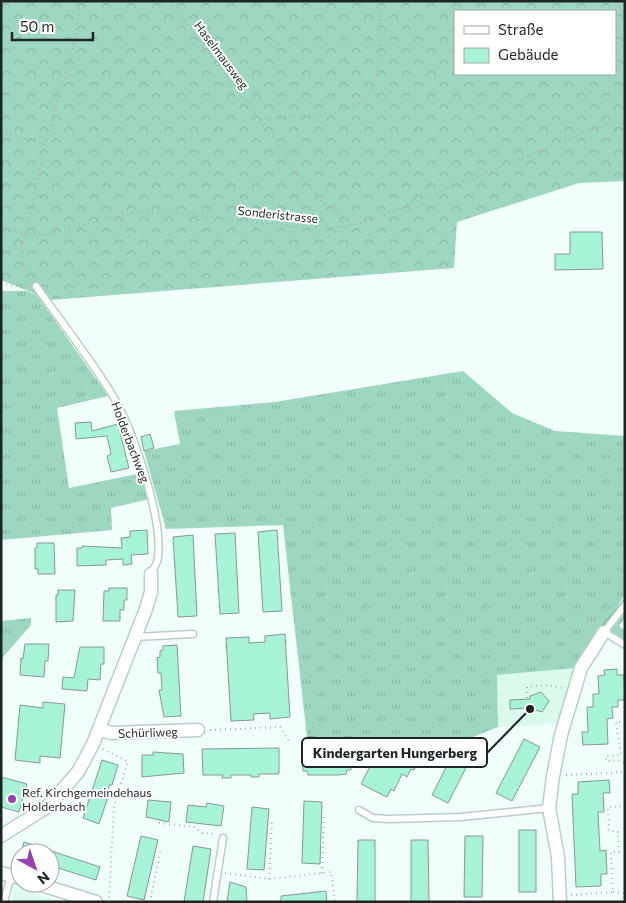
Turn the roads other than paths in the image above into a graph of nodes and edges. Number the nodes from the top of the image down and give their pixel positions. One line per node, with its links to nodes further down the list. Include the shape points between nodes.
1 (36, 286): 2 (lane, Holderbachweg, via 120,409 150,490 156,518 158,558)
2 (151, 574): 6 (street, Holderbachweg, via 151,592)
3 (625, 605): 4 (lane)
4 (604, 632): 7 (lane); 10 (street, via 581,668 573,692 561,735)
5 (193, 634): 6 (lane)
6 (135, 637): 8 (street, Holderbachweg)
7 (625, 645)
8 (99, 729): 9 (street, Schürliweg, via 111,733); 12 (street, Holderbachweg, via 78,772 60,794 34,817)
9 (198, 730)
10 (549, 808): 11 (lane, via 388,819 373,818); 16 (street)
11 (359, 810)
12 (1, 836)
13 (223, 838): 19 (lane)
14 (10, 879): 17 (lane)
15 (60, 891): 18 (street)
16 (563, 899)
17 (4, 902)
18 (96, 902)
19 (213, 902)

